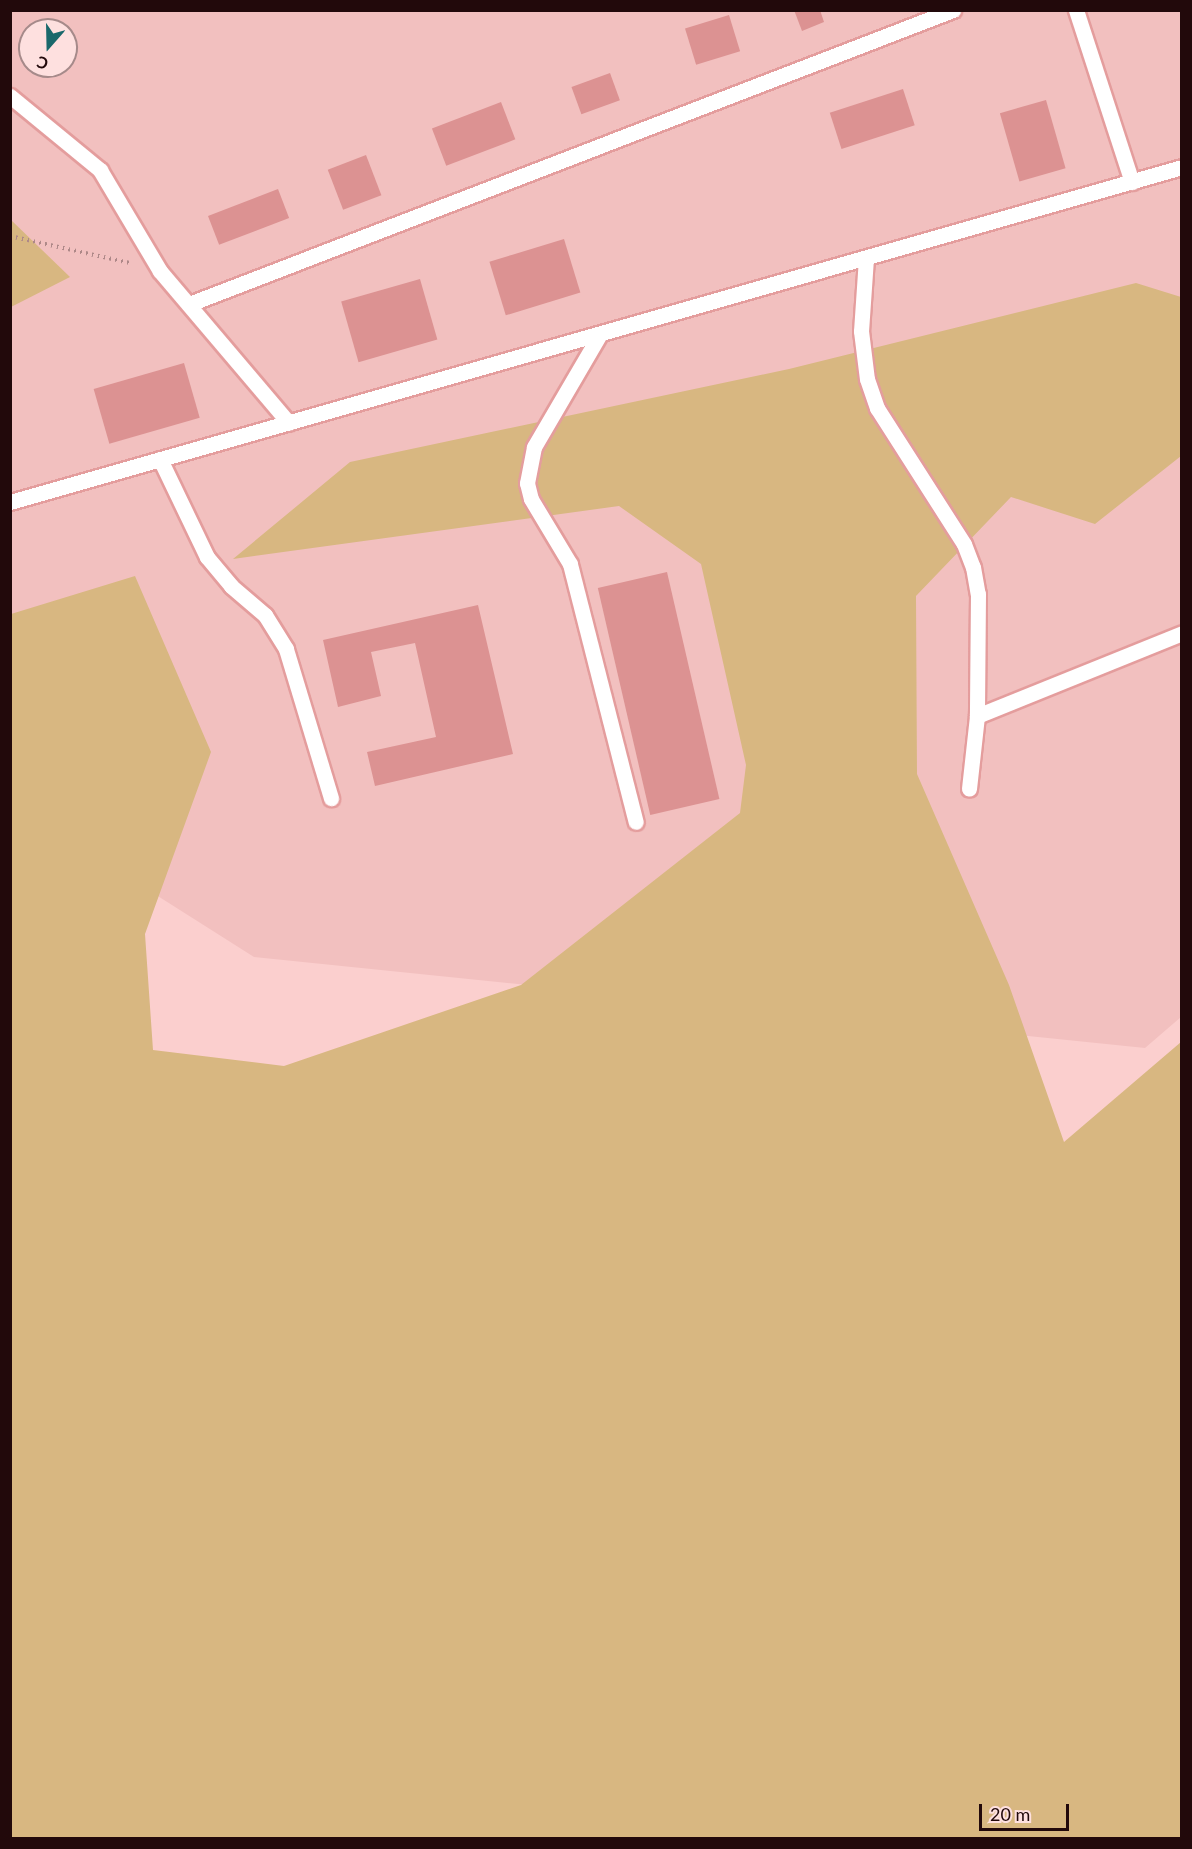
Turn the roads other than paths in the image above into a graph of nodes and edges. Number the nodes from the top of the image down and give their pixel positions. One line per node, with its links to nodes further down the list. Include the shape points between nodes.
1 (953, 10): 7 (lane)
2 (1076, 10): 5 (lane)
3 (10, 96): 7 (lane, via 100,170 159,271)
4 (1182, 167): 5 (lane)
5 (1132, 182): 6 (lane)
6 (866, 258): 8 (lane); 13 (lane, via 861,331 867,380 878,408 964,544 974,567 978,594)
7 (189, 304): 9 (lane)
8 (600, 334): 9 (lane); 16 (lane, via 534,447 527,483 531,499 570,564)
9 (289, 423): 10 (lane)
10 (160, 459): 11 (lane); 15 (lane, via 207,557 231,586 265,615 286,649)
11 (10, 502)
12 (1182, 633): 13 (lane)
13 (977, 716): 14 (lane)
14 (969, 789)
15 (331, 798)
16 (636, 822)

